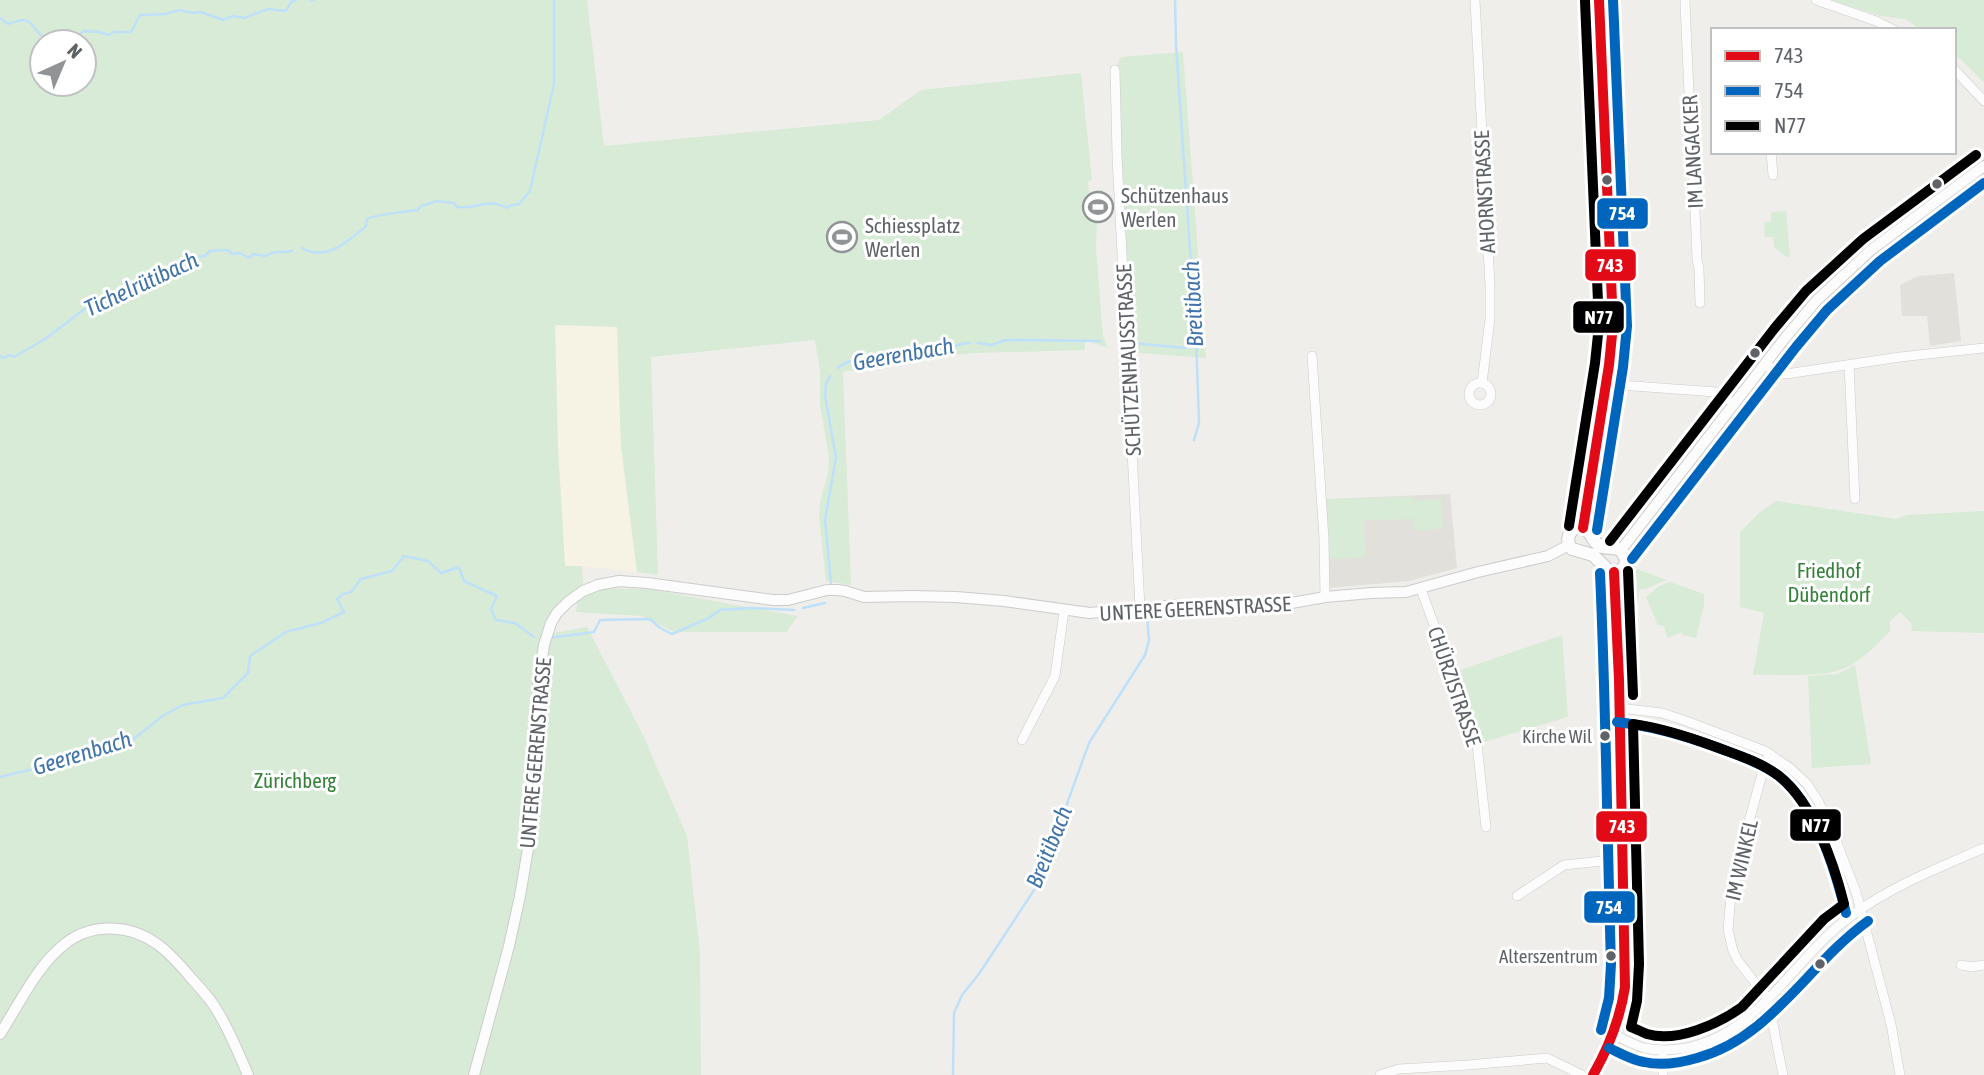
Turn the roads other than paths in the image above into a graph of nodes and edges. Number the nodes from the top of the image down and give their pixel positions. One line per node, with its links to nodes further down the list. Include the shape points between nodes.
1 (1475, 0): 17 (street, AHORNSTRASSE, via 1490,286)
2 (1599, 0): 18 (main road, via 1613,312)
3 (1685, 0): 12 (street, IM LANGACKER)
4 (1816, 0): 5 (street)
5 (1890, 28)
6 (1115, 71): 27 (street, SCHÜTZENHAUSSTRASSE)
7 (1956, 71): 8 (street)
8 (1984, 101)
9 (1771, 154): 11 (street)
10 (1984, 166): 15 (street, via 1854,264 1817,300)
11 (1773, 175)
12 (1700, 303)
13 (1984, 348): 16 (street)
14 (1312, 356): 26 (street)
15 (1765, 364): 16 (street, via 1786,374); 19 (street)
16 (1849, 365): 20 (street)
17 (1482, 383)
18 (1606, 384): 19 (street, via 1716,392); 21 (main road)
19 (1735, 404): 23 (street)
20 (1855, 499)
21 (1583, 528): 22 (main road, via 1571,532); 23 (main road, via 1602,547)
22 (1569, 545): 24 (main road, via 1593,555); 25 (street, UNTERE GEERENSTRASSE, via 1548,556)
23 (1621, 550): 24 (main road, via 1625,565)
24 (1614, 572): 29 (main road)
25 (1421, 589): 26 (street, UNTERE GEERENSTRASSE); 32 (street, CHÜRZISTRASSE, via 1477,744)
26 (1325, 597): 27 (street, UNTERE GEERENSTRASSE, via 1251,608)
27 (1140, 608): 28 (street, UNTERE GEERENSTRASSE)
28 (1064, 611): 30 (street, via 1055,676); 44 (street, UNTERE GEERENSTRASSE, via 1004,601 864,597 836,590 773,600 631,581 606,583 576,595 557,613 544,645 532,824 509,946)
29 (1619, 708): 31 (street, via 1660,713); 34 (main road)
30 (1021, 740)
31 (1770, 754): 36 (street, via 1800,776 1818,801); 39 (street, IM WINKEL, via 1732,883 1728,930 1738,961)
32 (1486, 827)
33 (1984, 848): 36 (street, via 1910,880)
34 (1622, 859): 35 (street, via 1564,865); 41 (main road, via 1625,987)
35 (1517, 896)
36 (1860, 910): 39 (street, via 1834,929); 50 (street, via 1887,1005)
37 (1961, 965): 38 (street)
38 (1984, 965)
39 (1768, 999): 42 (street, via 1745,1021 1718,1037); 49 (street)
40 (0, 1034): 43 (street, via 62,946 87,932 123,930 160,946 206,994)
41 (1615, 1035): 42 (street, via 1644,1048); 47 (main road)
42 (1663, 1050): 48 (street)
43 (248, 1075)
44 (474, 1075)
45 (1380, 1075): 46 (street, via 1399,1069 1547,1058)
46 (1582, 1075)
47 (1593, 1075)
48 (1663, 1075)
49 (1783, 1075)
50 (1900, 1075)

